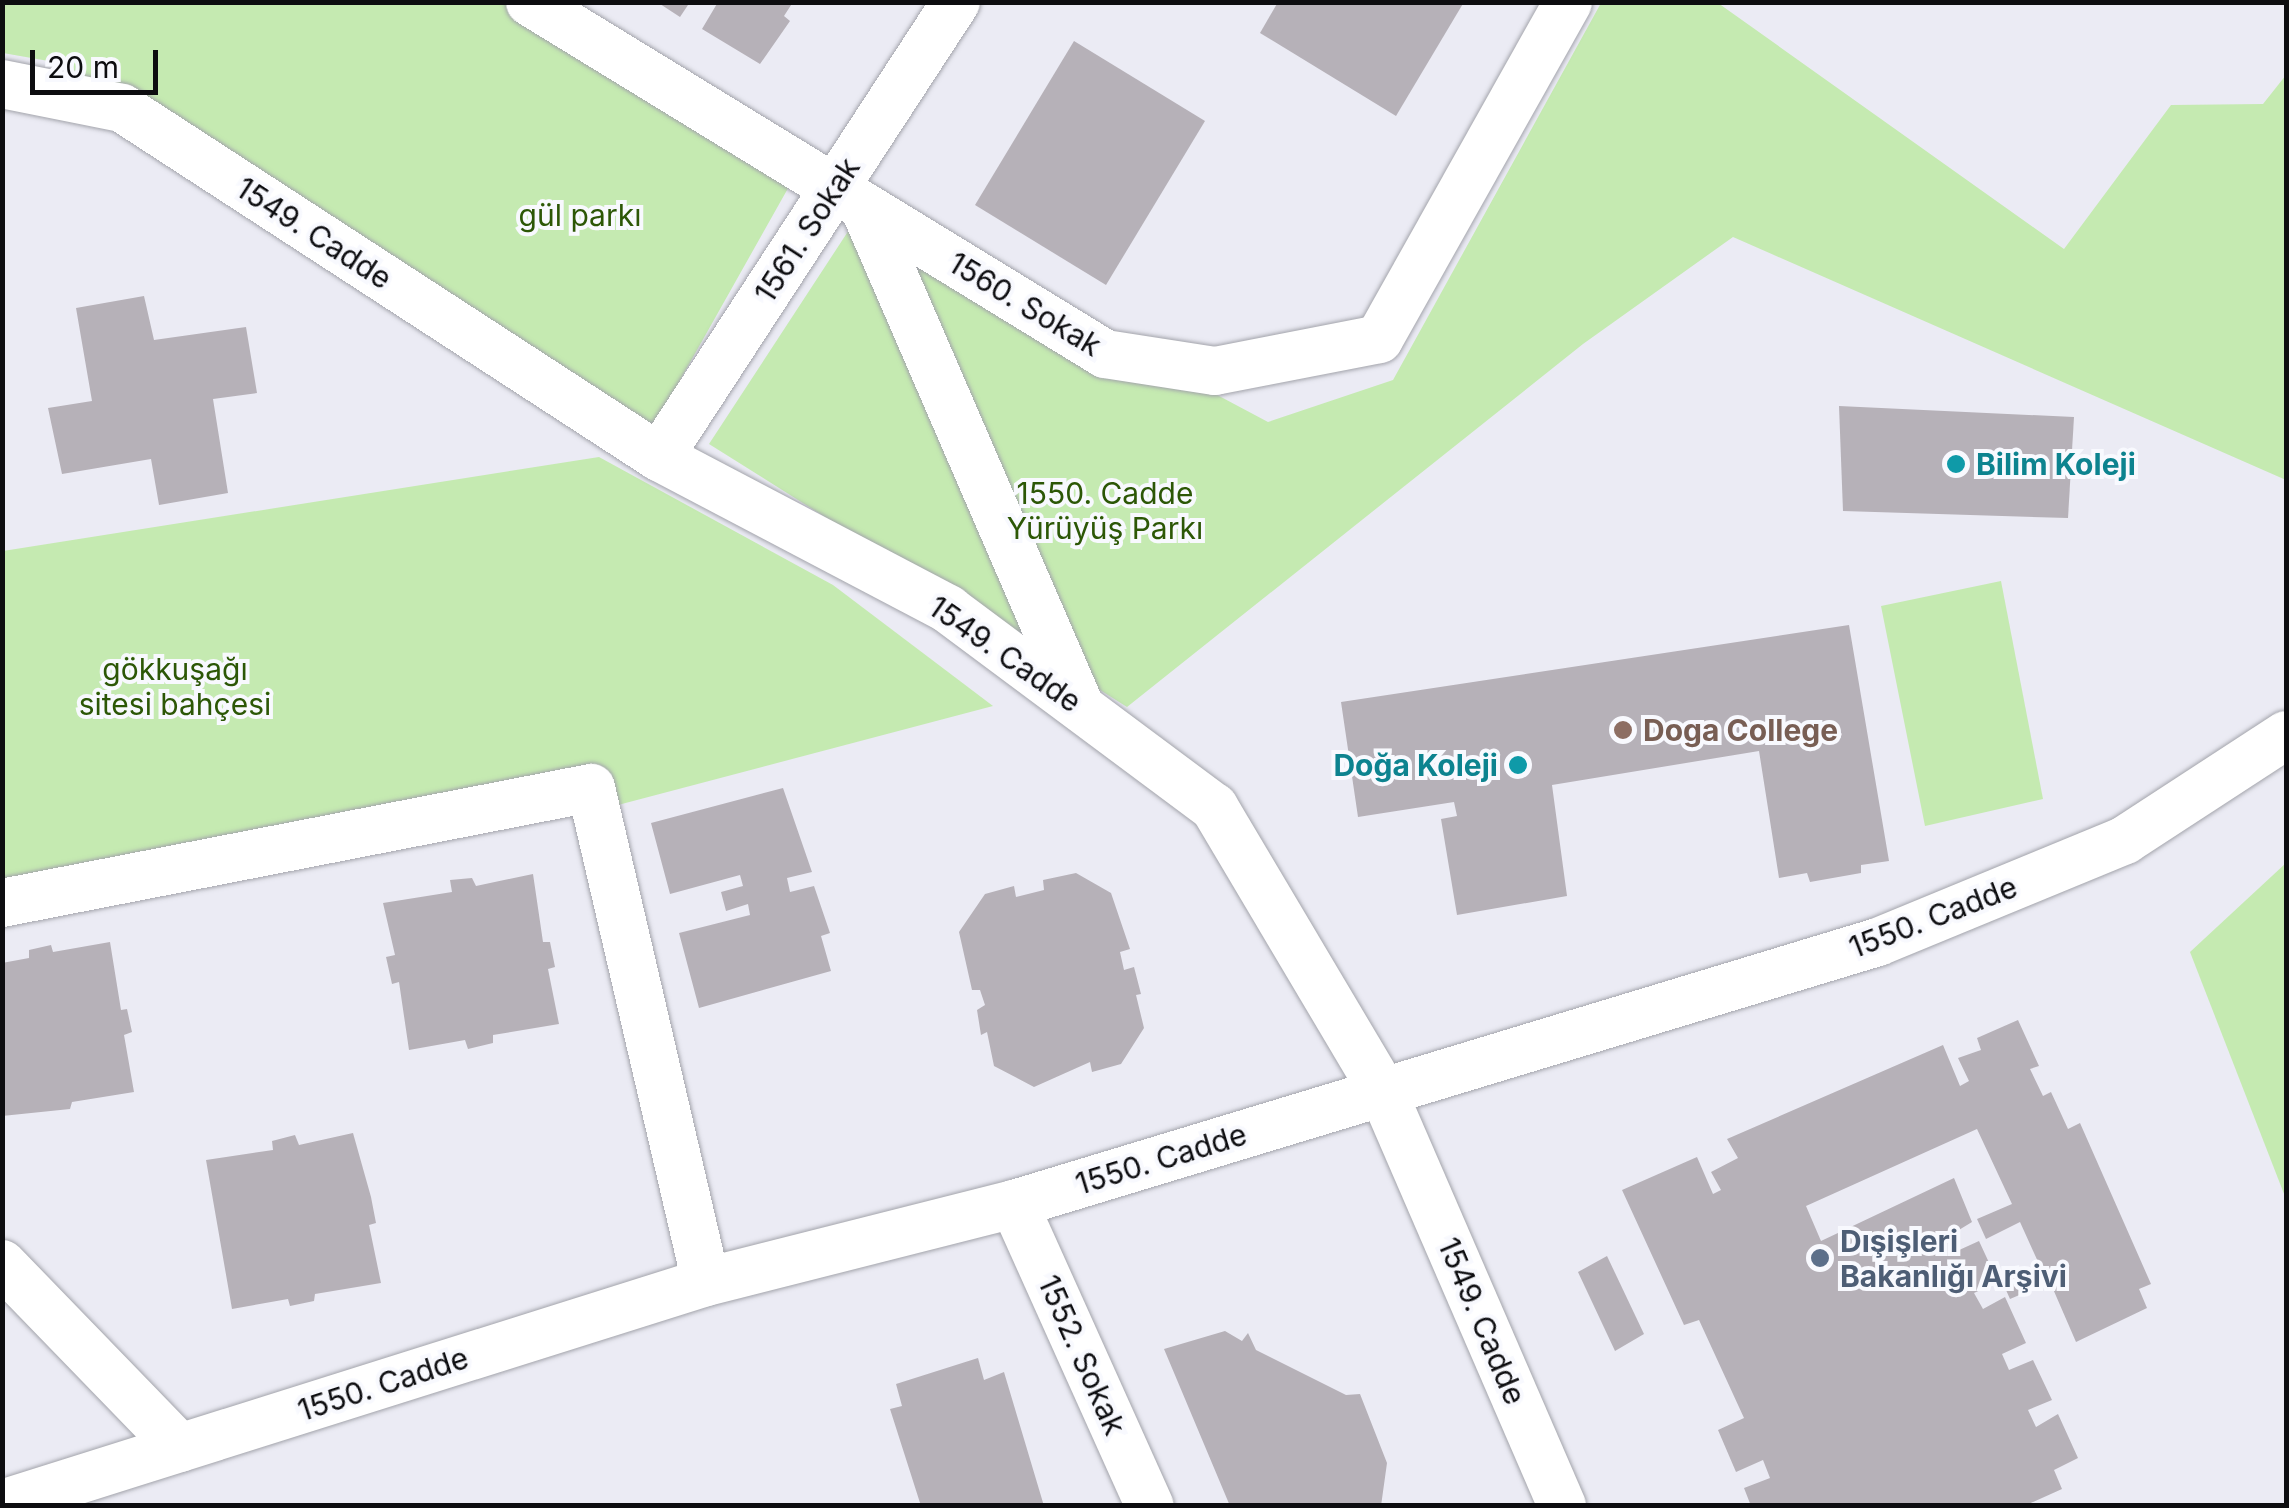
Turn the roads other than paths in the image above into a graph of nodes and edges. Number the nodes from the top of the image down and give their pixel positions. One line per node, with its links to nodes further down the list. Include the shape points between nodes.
1 (956, 2): 5 (street, 1561. Sokak)
2 (1568, 2): 5 (street, 1560. Sokak, via 1379,339 1215,371 1105,354)
3 (552, 8): 5 (street, 1560. Sokak)
4 (2, 84): 6 (street, 1549. Cadde, via 122,108)
5 (849, 198): 6 (street, 1561. Sokak); 7 (street)
6 (659, 458): 7 (street, 1549. Cadde, via 948,609)
7 (1081, 708): 10 (street, 1549. Cadde, via 1214,807)
8 (2286, 735): 10 (street, 1550. Cadde, via 2125,840 1878,942)
9 (2, 903): 13 (street, via 591,788)
10 (1383, 1092): 11 (street, 1550. Cadde); 17 (street, 1549. Cadde)
11 (1014, 1204): 13 (street, 1550. Cadde); 16 (street, 1552. Sokak)
12 (2, 1264): 14 (street)
13 (706, 1282): 14 (street, 1550. Cadde)
14 (180, 1448): 15 (street, 1550. Cadde)
15 (26, 1501)
16 (1150, 1506)
17 (1562, 1506)

